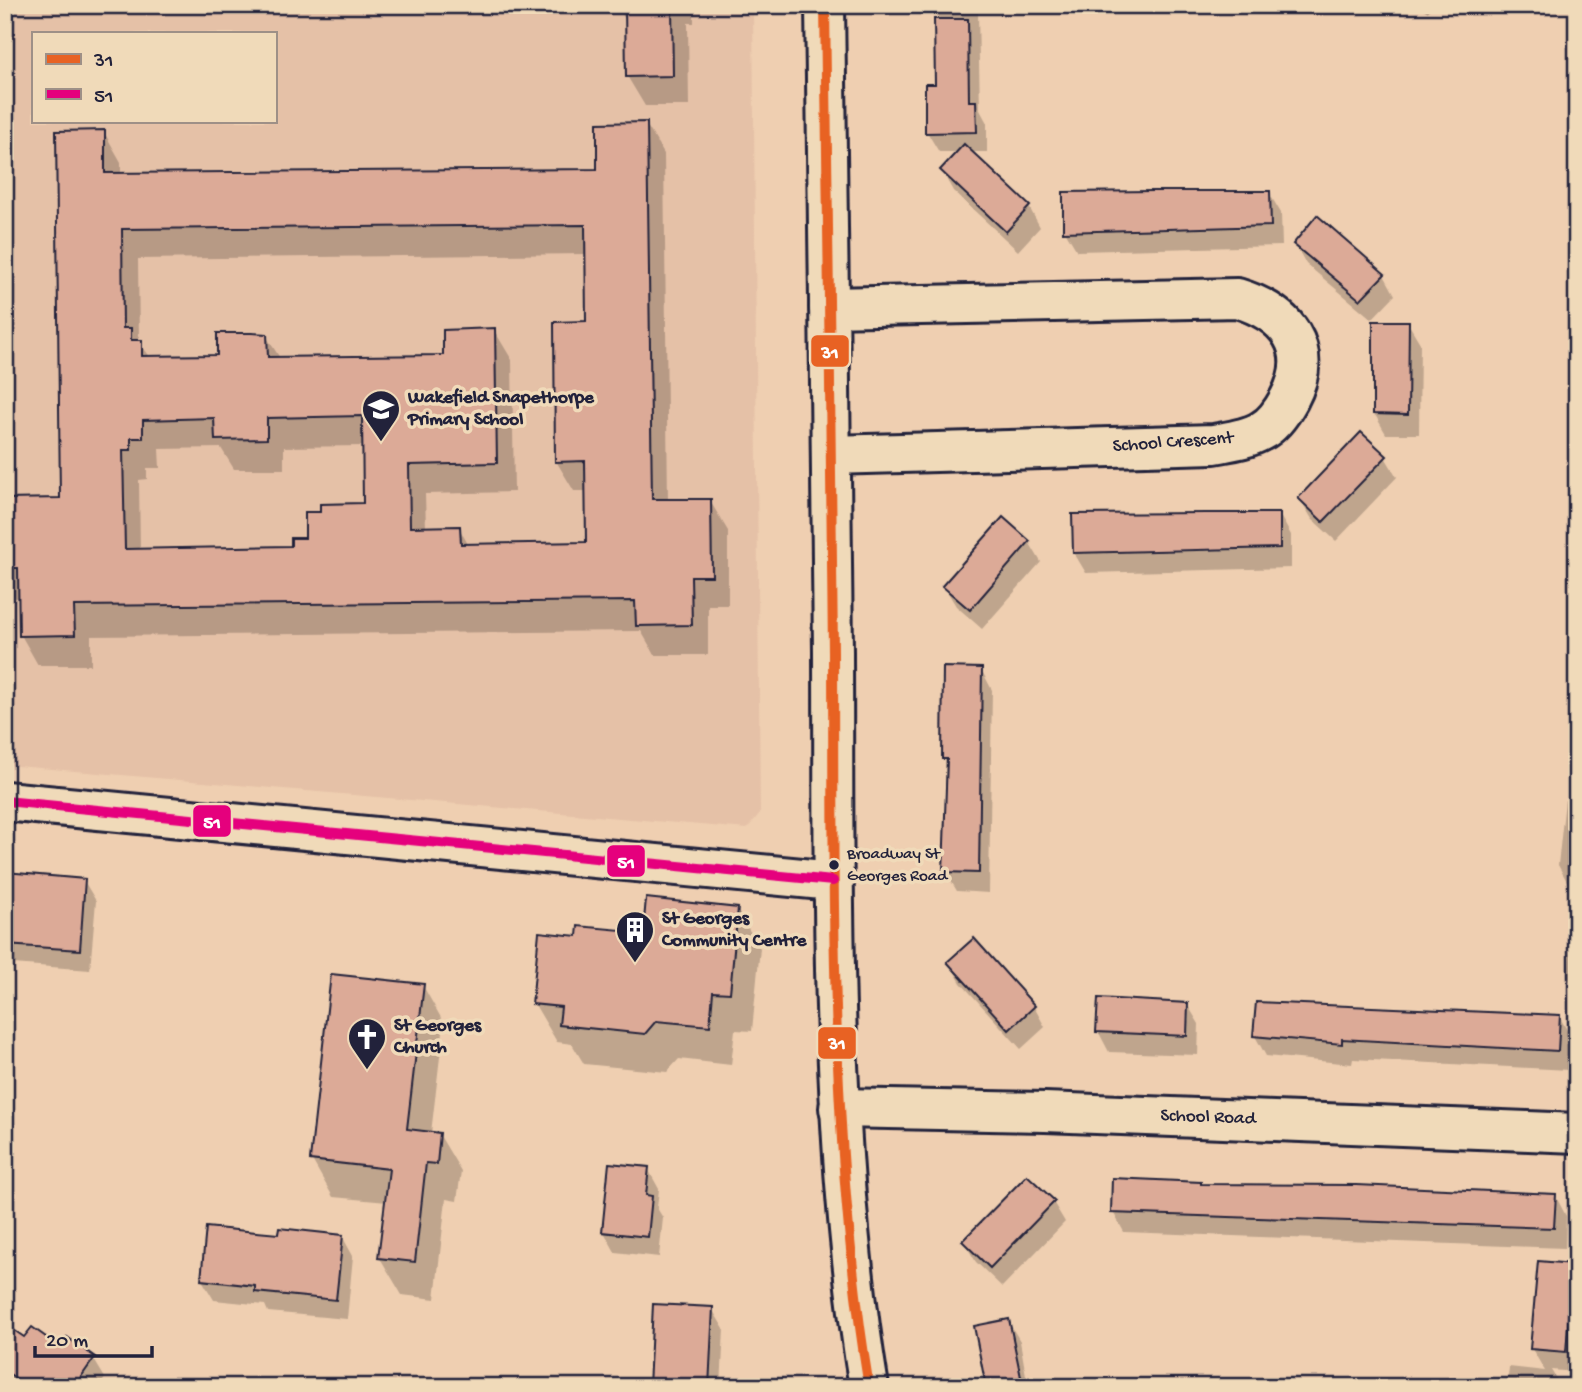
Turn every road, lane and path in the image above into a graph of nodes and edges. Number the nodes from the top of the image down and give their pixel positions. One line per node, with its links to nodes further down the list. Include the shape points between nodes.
1 (825, 5): 2 (street)
2 (829, 307): 3 (street); 3 (street, School Crescent, via 1237,299 1260,305 1280,319 1297,341 1300,370 1282,412 1264,431 1241,439 1134,447)
3 (831, 455): 5 (street)
4 (5, 801): 5 (street)
5 (833, 881): 6 (street)
6 (839, 1108): 7 (street, School Road); 8 (street, via 856,1308)
7 (1577, 1133)
8 (869, 1387)

